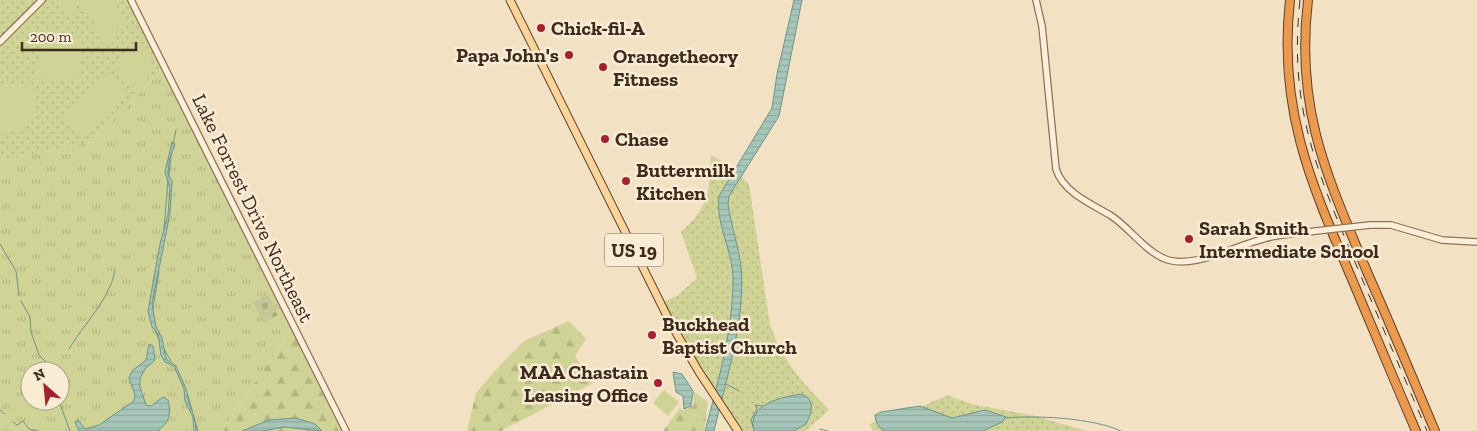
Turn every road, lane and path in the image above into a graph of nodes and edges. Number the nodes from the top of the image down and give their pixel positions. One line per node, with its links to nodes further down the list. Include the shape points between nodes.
1 (42, 0): 7 (street)
2 (131, 0): 9 (street, Lake Forrest Drive Northeast)
3 (510, 0): 10 (main road, US 19, via 671,324)
4 (1036, 0): 8 (street, bridge, via 1042,26 1056,169 1063,183 1117,220 1159,256 1176,262 1197,260 1265,238 1370,225 1391,225 1442,240)
5 (1290, 0): 11 (highway, via 1288,86 1302,156)
6 (1308, 0): 12 (highway, via 1304,68 1319,151)
7 (0, 42)
8 (1477, 242)
9 (346, 431)
10 (738, 431)
11 (1416, 431)
12 (1435, 431)

